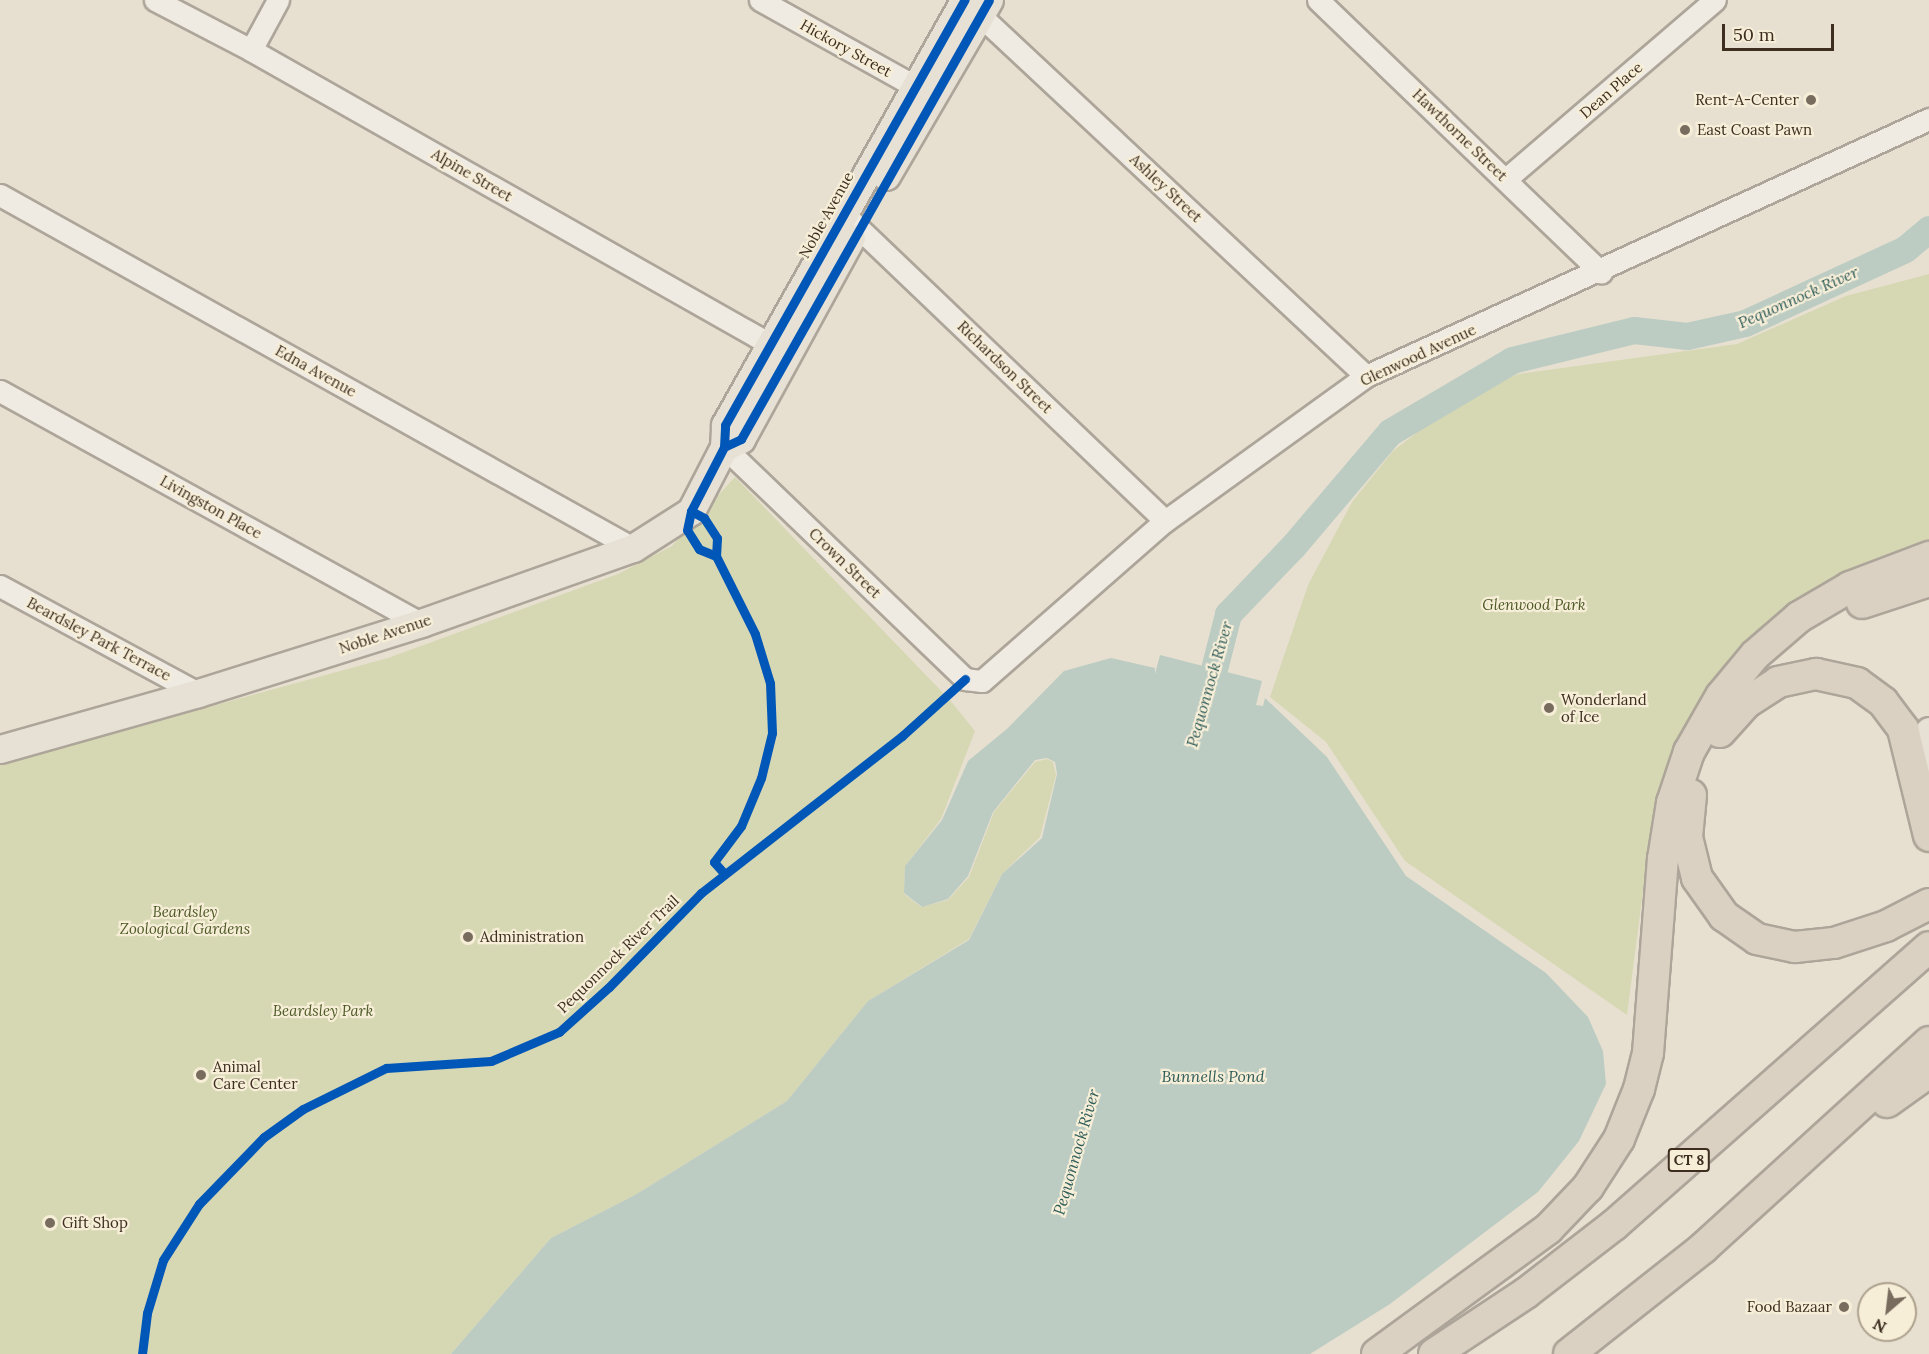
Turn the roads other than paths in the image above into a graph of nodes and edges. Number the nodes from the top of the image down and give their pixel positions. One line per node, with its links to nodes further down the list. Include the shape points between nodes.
1 (155, 0): 7 (street, Alpine Street)
2 (278, 0): 7 (street)
3 (760, 0): 8 (street, Hickory Street)
4 (1318, 0): 10 (street, Hawthorne Street)
5 (1715, 0): 10 (street, Dean Place)
6 (974, 4): 8 (main road, Noble Avenue); 15 (street, Ashley Street)
7 (251, 50): 14 (street, Alpine Street)
8 (924, 91): 12 (main road, Noble Avenue)
9 (1929, 119): 13 (street, Glenwood Avenue)
10 (1506, 179): 13 (street, Hawthorne Street)
11 (0, 195): 19 (street, Edna Avenue)
12 (851, 220): 14 (main road, Noble Avenue); 18 (street, Richardson Street)
13 (1601, 272): 15 (street, Glenwood Avenue)
14 (778, 349): 17 (main road, Noble Avenue, via 741,439)
15 (1366, 376): 18 (street, Glenwood Avenue)
16 (0, 391): 23 (street, Livingston Place)
17 (724, 447): 19 (main road, Noble Avenue, via 691,511); 24 (street, Crown Street)
18 (1165, 521): 24 (street, Glenwood Avenue, via 982,681)
19 (633, 548): 23 (main road, Noble Avenue)
20 (1929, 557): 36 (highway, via 1850,587 1799,617 1755,655 1721,696 1689,752 1672,802 1663,859 1648,1053 1640,1089 1619,1139 1588,1186 1548,1229)
21 (1929, 581): 27 (highway, via 1859,604 1811,634 1771,669)
22 (0, 586): 25 (street, Beardsley Park Terrace)
23 (421, 623): 25 (main road, Noble Avenue)
24 (965, 678)
25 (198, 693): 28 (main road, Noble Avenue)
26 (1929, 731): 29 (main road)
27 (1720, 732): 30 (highway, via 1746,704 1778,682 1816,674 1857,683 1883,702 1903,729); 31 (highway, via 1698,774 1689,807 1687,837 1691,864 1704,892 1734,926 1775,944 1821,946 1872,932)
28 (0, 749)
29 (1929, 831)
30 (1929, 836)
31 (1929, 904)
32 (1929, 947): 37 (highway, CT 8, via 1614,1225 1526,1293)
33 (1929, 1042): 35 (highway)
34 (1929, 1071): 35 (highway)
35 (1785, 1175): 38 (highway, via 1663,1283)
36 (1377, 1354)
37 (1434, 1354)
38 (1569, 1354)

